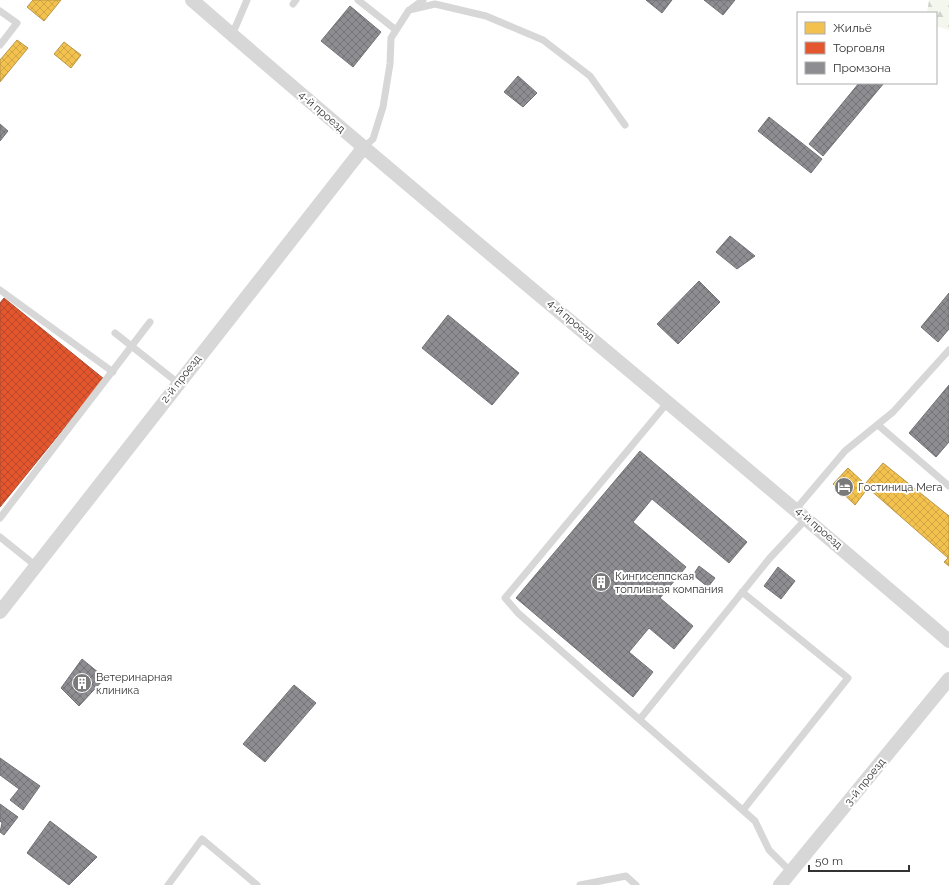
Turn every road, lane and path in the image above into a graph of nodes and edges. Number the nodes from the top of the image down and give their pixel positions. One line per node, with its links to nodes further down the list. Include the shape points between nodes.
1 (192, 0): 8 (street, 4-й проезд)
2 (247, 0): 8 (lane)
3 (358, 0): 7 (lane)
4 (423, 0): 5 (lane)
5 (409, 10): 7 (lane); 10 (lane, via 435,4 486,16 544,40 590,76)
6 (0, 11): 9 (lane, via 17,23)
7 (396, 30): 11 (lane, via 391,38 390,64 383,107 373,139)
8 (232, 35): 11 (street, 4-й проезд)
9 (0, 44)
10 (625, 126)
11 (364, 147): 18 (street, 2-й проезд); 19 (street, 4-й проезд)
12 (0, 290): 17 (lane)
13 (150, 322): 15 (lane)
14 (115, 333): 15 (lane)
15 (132, 347): 17 (lane); 18 (lane)
16 (949, 350): 20 (lane)
17 (113, 372): 23 (lane)
18 (178, 383): 26 (street, 2-й проезд)
19 (668, 402): 22 (street, 4-й проезд); 31 (lane, via 505,598 518,613)
20 (878, 425): 21 (lane); 22 (lane, via 845,451)
21 (949, 486)
22 (796, 508): 24 (street, 4-й проезд)
23 (0, 518)
24 (807, 518): 27 (lane); 29 (street, 4-й проезд)
25 (0, 537): 26 (lane)
26 (36, 566): 28 (street, 2-й проезд)
27 (742, 592): 31 (lane); 32 (lane, via 848,678)
28 (0, 612)
29 (949, 641)
30 (949, 679): 33 (street, 3-й проезд)
31 (640, 720): 32 (lane)
32 (743, 810): 33 (lane, via 755,820 769,850)
33 (791, 872): 38 (street, 3-й проезд)
34 (168, 885): 35 (lane, via 202,839)
35 (257, 885)
36 (580, 885): 37 (lane, via 626,876)
37 (636, 885)
38 (780, 885)

